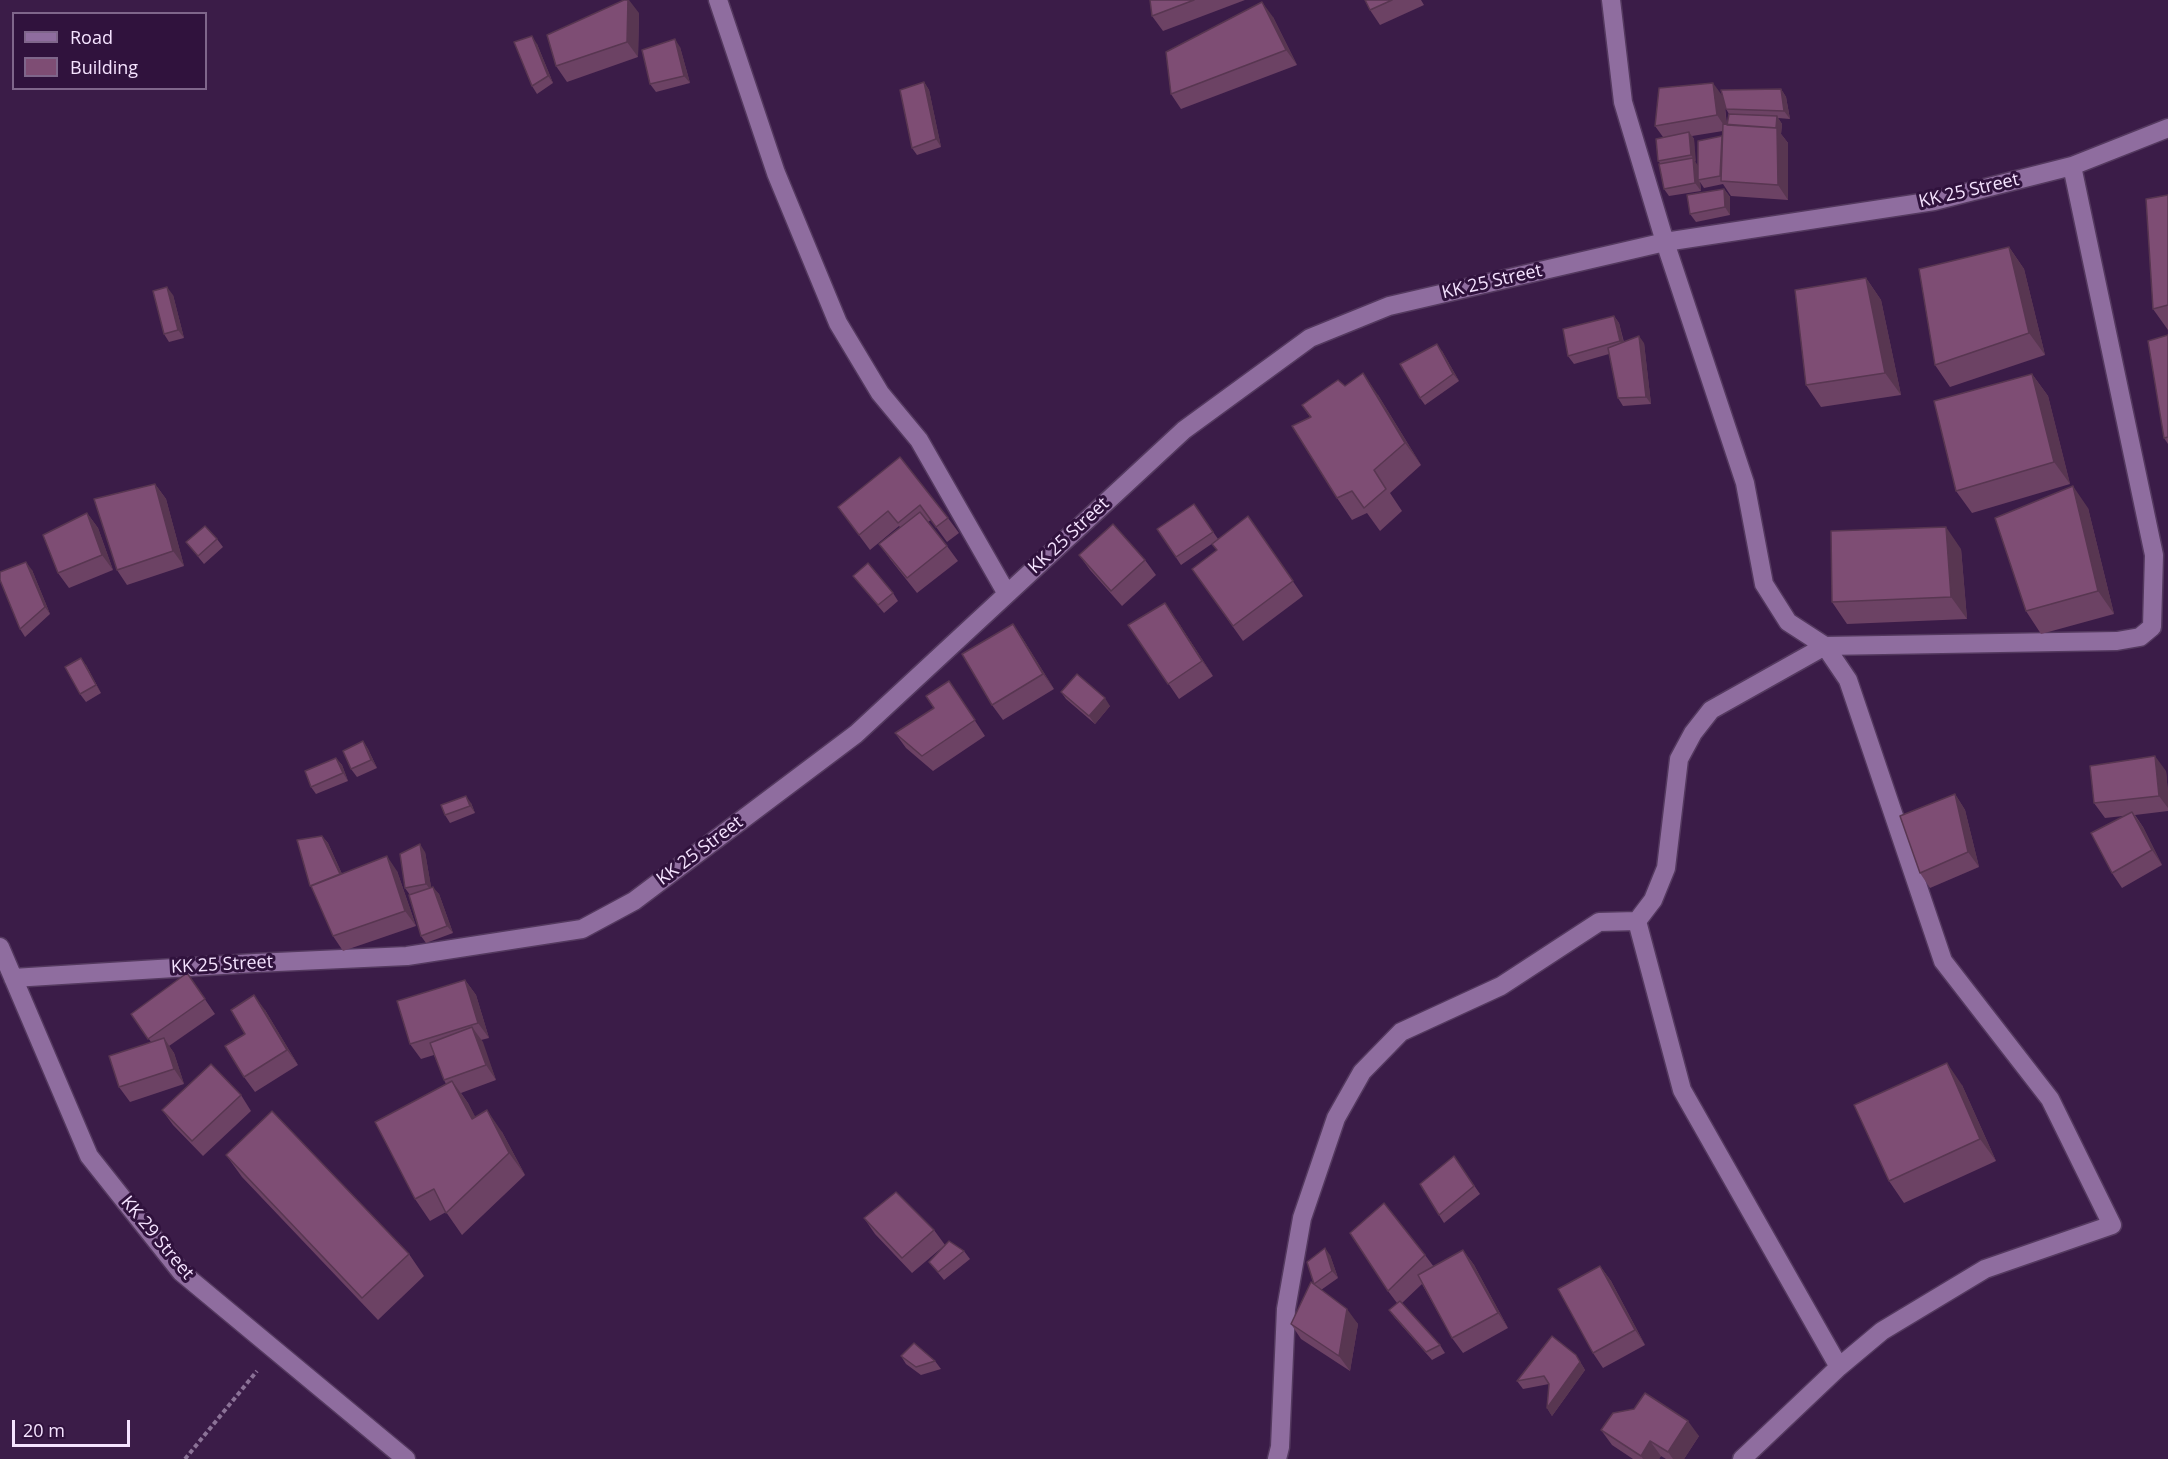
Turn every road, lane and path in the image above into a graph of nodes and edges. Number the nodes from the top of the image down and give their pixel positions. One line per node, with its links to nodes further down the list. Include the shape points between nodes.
1 (718, 0): 7 (street, via 776,173 838,323 880,393 919,440)
2 (1611, 0): 5 (street, via 1623,102)
3 (2168, 128): 4 (street, KK 25 Street)
4 (2072, 166): 5 (street, KK 25 Street, via 1934,201); 6 (street)
5 (1665, 242): 7 (street, KK 25 Street, via 1389,306 1310,338 1184,430); 8 (street, via 1745,483 1764,584 1788,622)
6 (2161, 553): 8 (street, via 2152,627 2140,637 2117,641)
7 (1007, 594): 11 (street, KK 25 Street, via 856,734 634,901 582,929 407,957)
8 (1825, 646): 9 (street, via 1711,710 1693,733 1679,759 1666,868 1653,900); 13 (street, via 1848,680 1943,961 2050,1099 2112,1225 1985,1269 1882,1331)
9 (1637, 921): 13 (street, via 1682,1090); 16 (street, via 1599,922 1502,986 1401,1032 1362,1072 1336,1118 1302,1218 1286,1309 1280,1447)
10 (0, 947): 11 (street, KK 29 Street)
11 (13, 978): 12 (street, KK 29 Street, via 90,1156 181,1272)
12 (274, 1349): 14 (path); 15 (street, KK 29 Street)
13 (1839, 1367): 17 (street)
14 (185, 1459)
15 (406, 1459)
16 (1276, 1459)
17 (1742, 1459)

